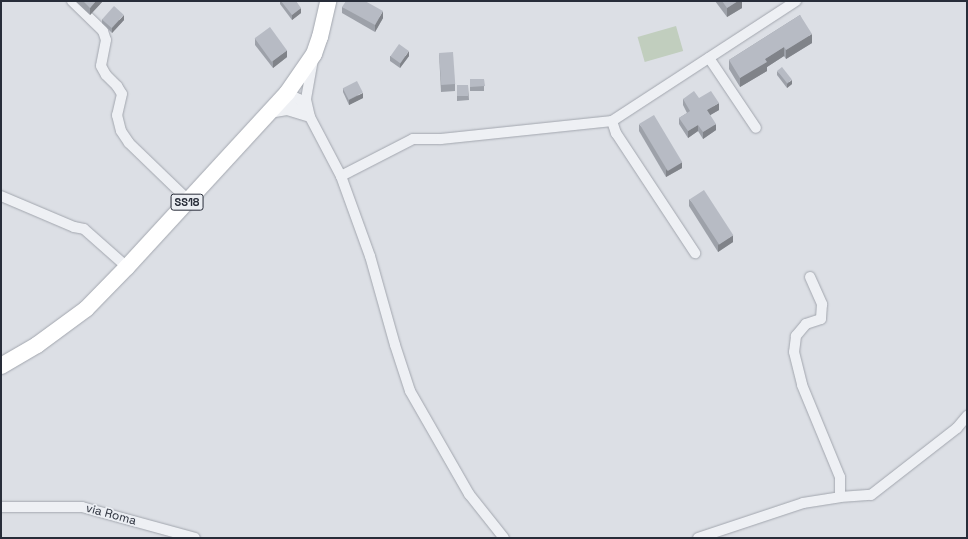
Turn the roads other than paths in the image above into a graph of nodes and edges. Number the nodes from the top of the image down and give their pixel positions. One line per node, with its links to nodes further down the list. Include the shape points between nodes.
1 (72, 1): 13 (street, via 103,31 106,40 101,66 122,94 117,115 121,131 129,143)
2 (328, 1): 4 (main road, SS18)
3 (796, 1): 5 (street)
4 (314, 54): 6 (main road, SS18); 7 (street, via 307,90)
5 (709, 58): 9 (street); 10 (street)
6 (286, 93): 7 (street, via 299,99); 8 (main road, SS18)
7 (307, 113): 8 (street, via 287,110); 11 (street)
8 (267, 114): 13 (main road, SS18)
9 (612, 121): 11 (street, via 441,140 413,139); 14 (street, via 616,133)
10 (756, 128)
11 (341, 176): 23 (street, via 370,256 410,391 469,494)
12 (1, 196): 15 (street, via 84,229)
13 (188, 200): 15 (main road, SS18)
14 (695, 252)
15 (128, 267): 17 (main road, SS18, via 86,309 37,345)
16 (810, 276): 20 (street, via 822,304 821,319 806,324 796,336 794,352 802,385 840,477)
17 (1, 366)
18 (967, 416): 19 (street)
19 (962, 428): 20 (street, via 871,495)
20 (840, 497): 24 (street, via 803,503)
21 (1, 507): 22 (street, via Roma, via 82,507)
22 (195, 538)
23 (504, 538)
24 (698, 538)

